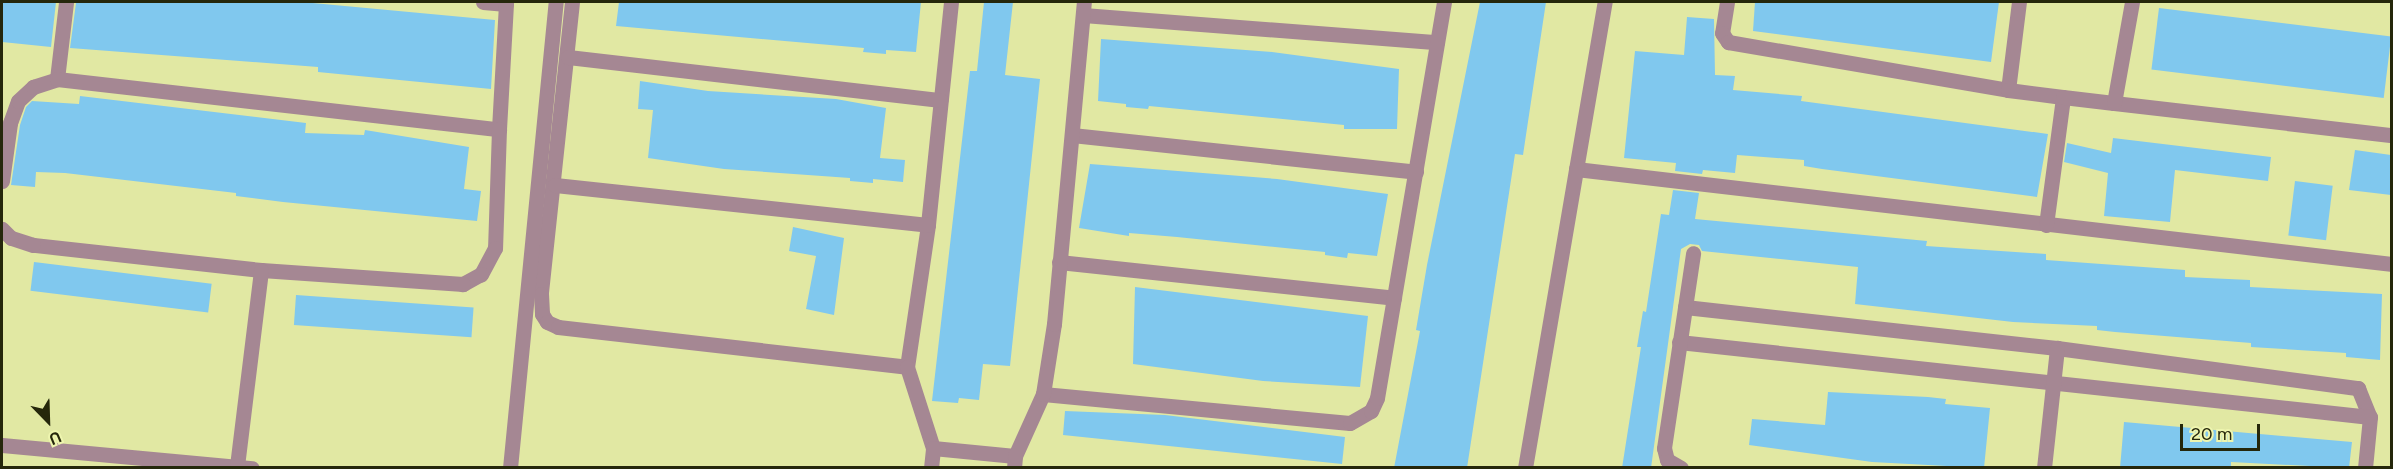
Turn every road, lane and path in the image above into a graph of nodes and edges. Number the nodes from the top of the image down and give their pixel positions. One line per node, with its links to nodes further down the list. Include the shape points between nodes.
1 (66, 2): 15 (street)
2 (483, 2): 11 (street)
3 (556, 2): 46 (street)
4 (572, 2): 14 (street)
5 (951, 2): 18 (street)
6 (1444, 2): 13 (street)
7 (1605, 2): 23 (street)
8 (1727, 2): 16 (street, via 1722,33 1728,42)
9 (2019, 2): 16 (street)
10 (2132, 2): 19 (street)
11 (506, 3): 20 (street)
12 (1083, 8): 13 (street); 21 (street)
13 (1437, 42): 24 (street)
14 (568, 57): 18 (street); 26 (street)
15 (57, 79): 20 (street); 25 (street, via 33,87 18,101 9,123)
16 (2008, 90): 17 (street)
17 (2063, 97): 19 (street); 28 (street)
18 (941, 100): 27 (street)
19 (2114, 103): 22 (street)
20 (499, 129): 33 (street, via 495,248 490,263 471,281 444,285)
21 (1072, 135): 24 (street); 31 (street)
22 (2391, 135)
23 (1576, 169): 28 (street); 48 (street)
24 (1416, 172): 34 (street)
25 (2, 181)
26 (555, 185): 27 (street); 38 (street, via 540,305 547,322 558,327)
27 (928, 225): 38 (street)
28 (2046, 225): 32 (street)
29 (2, 229): 33 (street, via 11,238 33,245)
30 (1693, 253): 35 (street)
31 (1059, 262): 34 (street); 40 (street)
32 (2391, 264)
33 (261, 270): 45 (street)
34 (1394, 298): 40 (street, via 1377,398 1371,411 1350,423)
35 (1685, 307): 36 (street); 37 (street)
36 (1679, 342): 39 (street); 49 (street, via 1664,448 1667,460)
37 (2057, 348): 39 (street); 41 (street, via 2358,388)
38 (907, 367): 43 (street)
39 (2054, 383): 41 (street); 50 (street)
40 (1043, 394): 44 (street)
41 (2370, 417): 51 (street)
42 (2, 445): 45 (street)
43 (933, 448): 44 (street); 47 (street)
44 (1015, 462)
45 (244, 467)
46 (510, 468)
47 (931, 468)
48 (1525, 468)
49 (1681, 468)
50 (2044, 468)
51 (2365, 468)

